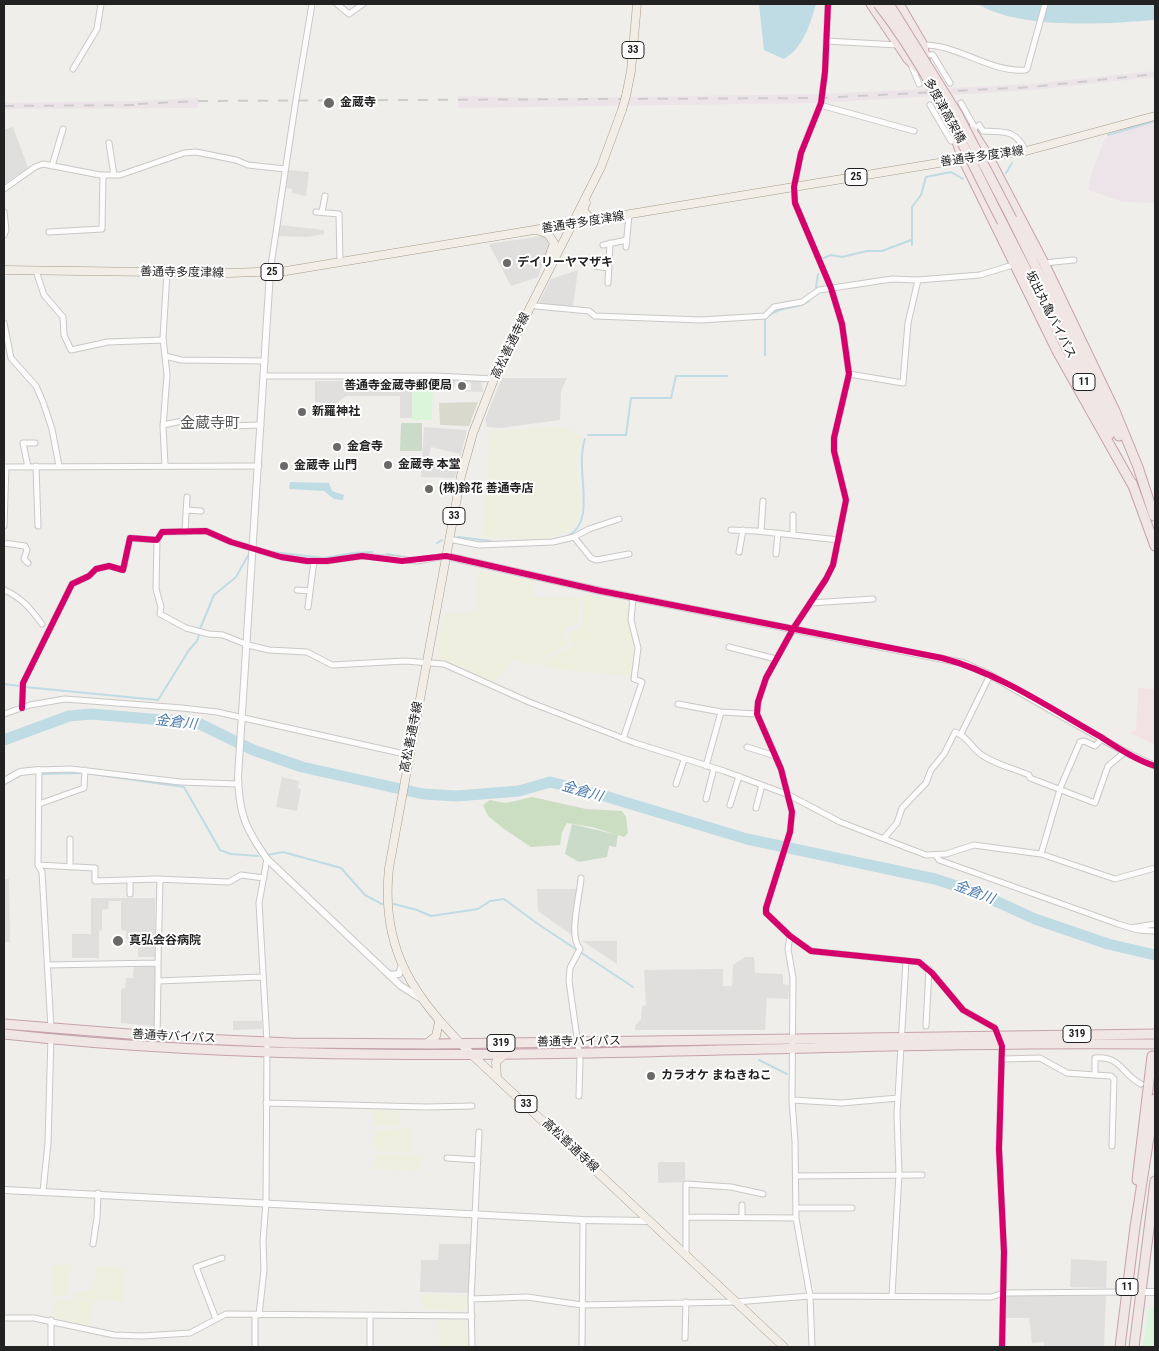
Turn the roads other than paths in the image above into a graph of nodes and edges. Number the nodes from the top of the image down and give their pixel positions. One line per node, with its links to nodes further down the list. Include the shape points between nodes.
1 (102, 4): 16 (street, via 97,29)
2 (312, 4): 33 (street)
3 (337, 4): 4 (street, via 349,14)
4 (363, 4)
5 (637, 4): 32 (main road, 高松善通寺線 / 33, bridge, via 626,96)
6 (828, 4): 12 (street)
7 (871, 4): 13 (highway)
8 (878, 4): 43 (highway, 多度津高架橋 / 11, bridge, via 906,42)
9 (889, 4): 41 (highway, 多度津高架橋 / 11, bridge, via 958,115)
10 (899, 4): 14 (highway)
11 (1046, 4): 14 (street, via 1025,70 973,59 942,45)
12 (826, 41): 13 (street); 20 (street)
13 (898, 45): 14 (street); 15 (highway)
14 (924, 49): 15 (street); 15 (highway, via 927,73); 17 (street, via 933,55)
15 (910, 60): 18 (street)
16 (73, 69)
17 (950, 83)
18 (919, 84)
19 (961, 102): 24 (street)
20 (820, 105): 25 (street); 36 (street, via 801,153)
21 (930, 105): 26 (street, via 951,141)
22 (1155, 116): 28 (main road, 善通寺多度津線 / 25)
23 (63, 129): 31 (street)
24 (976, 129): 26 (street); 26 (highway, via 959,126); 28 (street, via 1010,133 1017,137); 29 (highway)
25 (914, 131)
26 (957, 142): 30 (highway)
27 (109, 143): 35 (street)
28 (1026, 152): 29 (main road, 善通寺多度津線 / 25)
29 (988, 156): 30 (main road, 善通寺多度津線 / 25); 56 (highway)
30 (963, 159): 36 (main road, 善通寺多度津線 / 25); 57 (highway)
31 (52, 166): 34 (street); 37 (street, via 43,164 35,167)
32 (601, 167): 42 (main road, via 583,210); 44 (main road, 高松善通寺線 / 33)
33 (285, 169): 35 (street, via 248,165 196,152); 63 (street)
34 (102, 175): 35 (street); 47 (street, via 102,230)
35 (114, 175)
36 (794, 187): 40 (main road, 善通寺多度津線 / 25); 66 (street, via 795,203)
37 (4, 189)
38 (325, 196): 55 (street, via 319,212 338,214)
39 (4, 212): 48 (street)
40 (629, 215): 42 (main road, 善通寺多度津線 / 25); 50 (street)
41 (1012, 219): 91 (highway, 坂出丸亀バイパス / 11, via 1114,425)
42 (598, 221): 44 (main road, 善通寺多度津線 / 25)
43 (1002, 222): 85 (highway, 坂出丸亀バイパス / 11)
44 (572, 224): 45 (main road, 善通寺多度津線 / 25); 49 (main road, 高松善通寺線 / 33)
45 (555, 227): 46 (main road, 善通寺多度津線 / 25); 49 (main road, via 563,231)
46 (537, 230): 55 (main road, 善通寺多度津線 / 25); 67 (main road, via 548,234 554,243)
47 (49, 232)
48 (4, 236)
49 (565, 238): 67 (main road, 高松善通寺線 / 33)
50 (627, 240): 51 (street); 53 (street)
51 (610, 243): 52 (street); 59 (street)
52 (603, 245)
53 (626, 247)
54 (1074, 260): 56 (street)
55 (340, 262): 63 (main road, 善通寺多度津線 / 25)
56 (1043, 263): 91 (highway, via 1115,411)
57 (1017, 264): 64 (street, via 980,275); 85 (highway, via 1057,351)
58 (595, 266): 59 (street)
59 (609, 268): 65 (street)
60 (4, 270): 61 (main road, 善通寺多度津線 / 25)
61 (36, 271): 62 (main road, 善通寺多度津線 / 25); 70 (street, via 44,295 63,317 64,335 71,350 108,342)
62 (167, 272): 63 (main road, 善通寺多度津線 / 25); 70 (street)
63 (270, 272): 72 (street)
64 (918, 280): 66 (street, via 892,278); 73 (street, via 908,323 903,383)
65 (608, 283)
66 (831, 288): 68 (street, via 819,290 802,302 774,307 764,316 701,320 595,316 589,312); 73 (street, via 842,324)
67 (539, 289): 75 (main road, 高松善通寺線 / 33)
68 (536, 306)
69 (4, 323): 81 (street, via 11,358 36,386 52,428)
70 (163, 340): 71 (street)
71 (165, 356): 72 (street, via 181,360); 76 (street, via 167,375)
72 (265, 361): 74 (street)
73 (849, 374): 104 (street, via 834,438 846,500)
74 (264, 376): 75 (street); 77 (street)
75 (494, 379): 102 (main road, 高松善通寺線 / 33, via 467,451)
76 (163, 424): 77 (street, via 182,421 227,426); 79 (street)
77 (261, 425): 82 (street)
78 (36, 443): 84 (street, via 23,443)
79 (165, 465): 81 (street); 82 (street)
80 (36, 466): 81 (street); 84 (street); 94 (street)
81 (59, 466)
82 (258, 466): 107 (street)
83 (5, 467): 84 (street); 93 (street)
84 (28, 467)
85 (1133, 486): 106 (highway, 坂出丸亀バイパス / 11)
86 (187, 497): 88 (street)
87 (763, 501): 97 (street)
88 (186, 510): 89 (street); 98 (street)
89 (201, 511)
90 (793, 515): 100 (street)
91 (1154, 519)
92 (619, 520): 101 (street, via 589,528)
93 (4, 526)
94 (38, 526)
95 (731, 530): 96 (street)
96 (743, 530): 97 (street); 108 (street)
97 (761, 531): 99 (street)
98 (185, 532): 103 (street, via 162,532); 107 (street, via 206,531)
99 (778, 533): 100 (street); 110 (street)
100 (793, 535): 104 (street)
101 (574, 537): 102 (street, via 542,544 478,545); 109 (street, via 596,560)
102 (449, 539): 111 (main road, 高松善通寺線 / 33)
103 (157, 540): 123 (street, via 156,589 160,614 186,628 223,635); 129 (street, via 130,538 123,570 109,566 96,569 72,584 23,683)
104 (839, 540): 119 (street, via 833,565)
105 (4, 544): 113 (street, via 24,546 27,550 24,559)
106 (1155, 546)
107 (254, 548): 112 (street); 123 (street)
108 (739, 552)
109 (629, 554)
110 (776, 554)
111 (446, 556): 112 (street, via 417,560 362,556); 117 (street); 126 (main road, 高松善通寺線 / 33)
112 (314, 561): 116 (street)
113 (28, 563)
114 (4, 590): 121 (street, via 28,605)
115 (297, 590): 116 (street)
116 (310, 591): 120 (street)
117 (633, 598): 122 (street); 136 (street, via 631,620 638,648 634,680 642,682)
118 (873, 599): 119 (street)
119 (810, 603): 122 (street)
120 (308, 607)
121 (42, 624)
122 (793, 628): 125 (street); 127 (street, via 963,663)
123 (248, 645): 126 (street, via 268,650 307,652 332,665); 133 (street)
124 (730, 648): 125 (street)
125 (776, 659): 132 (street, via 761,690)
126 (426, 661): 136 (street, via 444,664); 139 (main road, 高松善通寺線 / 33)
127 (990, 675): 134 (street); 135 (street)
128 (678, 704): 130 (street)
129 (22, 708): 131 (street); 133 (street, via 65,699 82,699 182,708)
130 (721, 712): 132 (street); 142 (street)
131 (4, 714)
132 (757, 714): 140 (street)
133 (243, 718): 139 (street); 149 (street)
134 (962, 734): 152 (street, via 985,758); 158 (street, via 956,732 926,783 902,808 897,823)
135 (1102, 738): 138 (street); 152 (street, via 1095,746 1080,742)
136 (623, 739): 141 (street)
137 (747, 747): 140 (street)
138 (1125, 752): 143 (street); 152 (street, via 1108,766 1095,803)
139 (409, 756): 178 (main road, 高松善通寺線 / 33, via 387,884 389,918)
140 (775, 756): 153 (street)
141 (684, 760): 142 (street); 150 (street)
142 (706, 766): 144 (street)
143 (1155, 766)
144 (714, 768): 147 (street); 154 (street)
145 (39, 770): 146 (street); 148 (street, via 20,772); 155 (street)
146 (85, 772): 149 (street, via 172,782); 155 (street, via 84,788)
147 (738, 776): 151 (street); 156 (street)
148 (4, 781)
149 (238, 784): 162 (street, via 239,805 245,822)
150 (676, 784)
151 (762, 785): 153 (street); 157 (street)
152 (1060, 790): 160 (street)
153 (789, 795): 158 (street, via 840,822); 174 (street, via 792,812 790,832 766,913)
154 (706, 799)
155 (39, 804): 163 (street)
156 (730, 805)
157 (756, 808)
158 (885, 837): 161 (street)
159 (70, 839): 164 (street)
160 (1041, 854): 161 (street, via 974,845); 165 (street, via 1115,879)
161 (936, 855): 172 (street, via 939,860)
162 (267, 859): 166 (street); 180 (street)
163 (38, 865): 164 (street); 177 (street, via 42,872)
164 (70, 867): 169 (street, via 95,868 96,881)
165 (1155, 868)
166 (264, 878): 168 (street, via 241,875 229,882); 181 (street, via 259,903)
167 (582, 878): 197 (street, via 575,922 575,942 579,951 570,968 569,981)
168 (160, 879): 169 (street); 176 (street)
169 (130, 880): 170 (street)
170 (130, 894)
171 (1155, 924): 172 (street)
172 (1130, 928): 173 (street)
173 (1155, 931)
174 (790, 936): 175 (street, via 804,948 819,953); 195 (street, via 788,949 793,978)
175 (906, 961): 179 (street, via 919,962); 194 (street)
176 (158, 963): 177 (street); 182 (street)
177 (47, 965): 190 (street)
178 (402, 965): 180 (street, via 399,974); 183 (main road, 高松善通寺線 / 33)
179 (929, 969): 186 (street); 192 (street, via 963,1010 991,1025)
180 (388, 975): 183 (street)
181 (262, 977): 182 (street); 196 (street)
182 (158, 981): 193 (street)
183 (420, 998): 184 (main road, 高松善通寺線 / 33)
184 (439, 1022): 198 (main road, via 436,1036); 199 (main road, 高松善通寺線 / 33)
185 (4, 1024): 190 (highway, 善通寺バイパス / 319)
186 (926, 1026)
187 (1155, 1027): 188 (highway)
188 (1132, 1033): 191 (highway, 善通寺バイパス / 319); 192 (highway, 善通寺バイパス / 319)
189 (4, 1034): 190 (highway, 善通寺バイパス / 319)
190 (51, 1034): 193 (highway, 善通寺バイパス / 319); 205 (highway, 善通寺バイパス / 319); 229 (street, via 48,1143)
191 (1155, 1034)
192 (999, 1036): 194 (highway, 善通寺バイパス / 319); 202 (street)
193 (157, 1037): 196 (highway, 善通寺バイパス / 319)
194 (902, 1037): 195 (highway, 善通寺バイパス / 319); 203 (street)
195 (791, 1039): 197 (highway, 善通寺バイパス / 319); 204 (street)
196 (267, 1042): 198 (highway, 善通寺バイパス / 319); 205 (street)
197 (577, 1042): 199 (highway, 善通寺バイパス / 319); 207 (street)
198 (426, 1044): 199 (highway, 善通寺バイパス / 319)
199 (460, 1044): 208 (main road, 高松善通寺線 / 33)
200 (1128, 1044): 201 (highway, 善通寺バイパス / 319); 202 (highway, 善通寺バイパス / 319); 210 (highway)
201 (1155, 1044)
202 (1002, 1046): 203 (highway, 善通寺バイパス / 319); 209 (street)
203 (902, 1047): 204 (highway, 善通寺バイパス / 319); 215 (street)
204 (791, 1048): 207 (highway, 善通寺バイパス / 319); 217 (street)
205 (266, 1052): 208 (highway, 善通寺バイパス / 319); 218 (street)
206 (508, 1052): 207 (highway, 善通寺バイパス / 319); 208 (highway, 善通寺バイパス / 319); 212 (main road, via 496,1062)
207 (578, 1052): 214 (street)
208 (470, 1053): 212 (main road, 高松善通寺線 / 33)
209 (1003, 1059): 211 (street, via 1040,1058 1067,1073); 249 (street, via 999,1149 1004,1232)
210 (1153, 1060): 242 (highway, via 1137,1176)
211 (1095, 1075): 213 (street, via 1095,1058 1104,1057 1119,1064); 221 (street, via 1114,1079)
212 (497, 1078): 241 (main road, 高松善通寺線 / 33)
213 (1141, 1084)
214 (579, 1096)
215 (898, 1098): 217 (street, via 842,1103); 224 (street)
216 (1155, 1099): 242 (highway, 11)
217 (792, 1100): 226 (street)
218 (266, 1103): 219 (street); 232 (street)
219 (472, 1106)
220 (479, 1132): 223 (street)
221 (1112, 1146)
222 (447, 1158): 223 (street)
223 (478, 1160): 236 (street)
224 (898, 1174): 225 (street); 226 (street); 250 (street)
225 (922, 1175)
226 (796, 1176): 234 (street)
227 (1155, 1181): 247 (highway, 11)
228 (4, 1190): 229 (street)
229 (43, 1191): 230 (street)
230 (98, 1193): 232 (street); 243 (street)
231 (763, 1194): 237 (street, via 731,1187 686,1184)
232 (266, 1202): 236 (street); 256 (street, via 264,1270 259,1315)
233 (742, 1205): 238 (street)
234 (796, 1208): 235 (street); 239 (street)
235 (852, 1208)
236 (475, 1214): 240 (street); 252 (street)
237 (686, 1217): 238 (street); 244 (street)
238 (742, 1217): 239 (street)
239 (796, 1218): 251 (street)
240 (583, 1220): 241 (street); 255 (street)
241 (649, 1221): 244 (main road, 高松善通寺線 / 33)
242 (1135, 1227): 246 (highway, 11)
243 (93, 1244)
244 (686, 1255): 254 (main road, 高松善通寺線 / 33)
245 (222, 1258): 260 (street, via 196,1266)
246 (1126, 1292): 247 (street); 249 (street); 271 (highway, 11)
247 (1140, 1292): 248 (street); 272 (highway, 11)
248 (1155, 1292)
249 (1003, 1293): 250 (street, via 982,1297); 270 (street)
250 (892, 1295): 251 (street)
251 (810, 1296): 254 (street); 269 (street)
252 (471, 1299): 255 (street, via 528,1297); 258 (street)
253 (686, 1302): 254 (street); 255 (street); 262 (street)
254 (736, 1302): 268 (main road, 高松善通寺線 / 33)
255 (582, 1306): 267 (street)
256 (255, 1315): 257 (street); 260 (street, via 226,1314); 264 (street)
257 (370, 1316): 258 (street); 265 (street)
258 (472, 1316): 266 (street)
259 (4, 1318): 261 (street)
260 (216, 1319): 261 (street, via 190,1333 142,1336 114,1335)
261 (51, 1320): 263 (street)
262 (685, 1338)
263 (51, 1347)
264 (255, 1347)
265 (370, 1347)
266 (472, 1347)
267 (582, 1347)
268 (784, 1347)
269 (812, 1347)
270 (1002, 1347)
271 (1120, 1347)
272 (1134, 1347)

